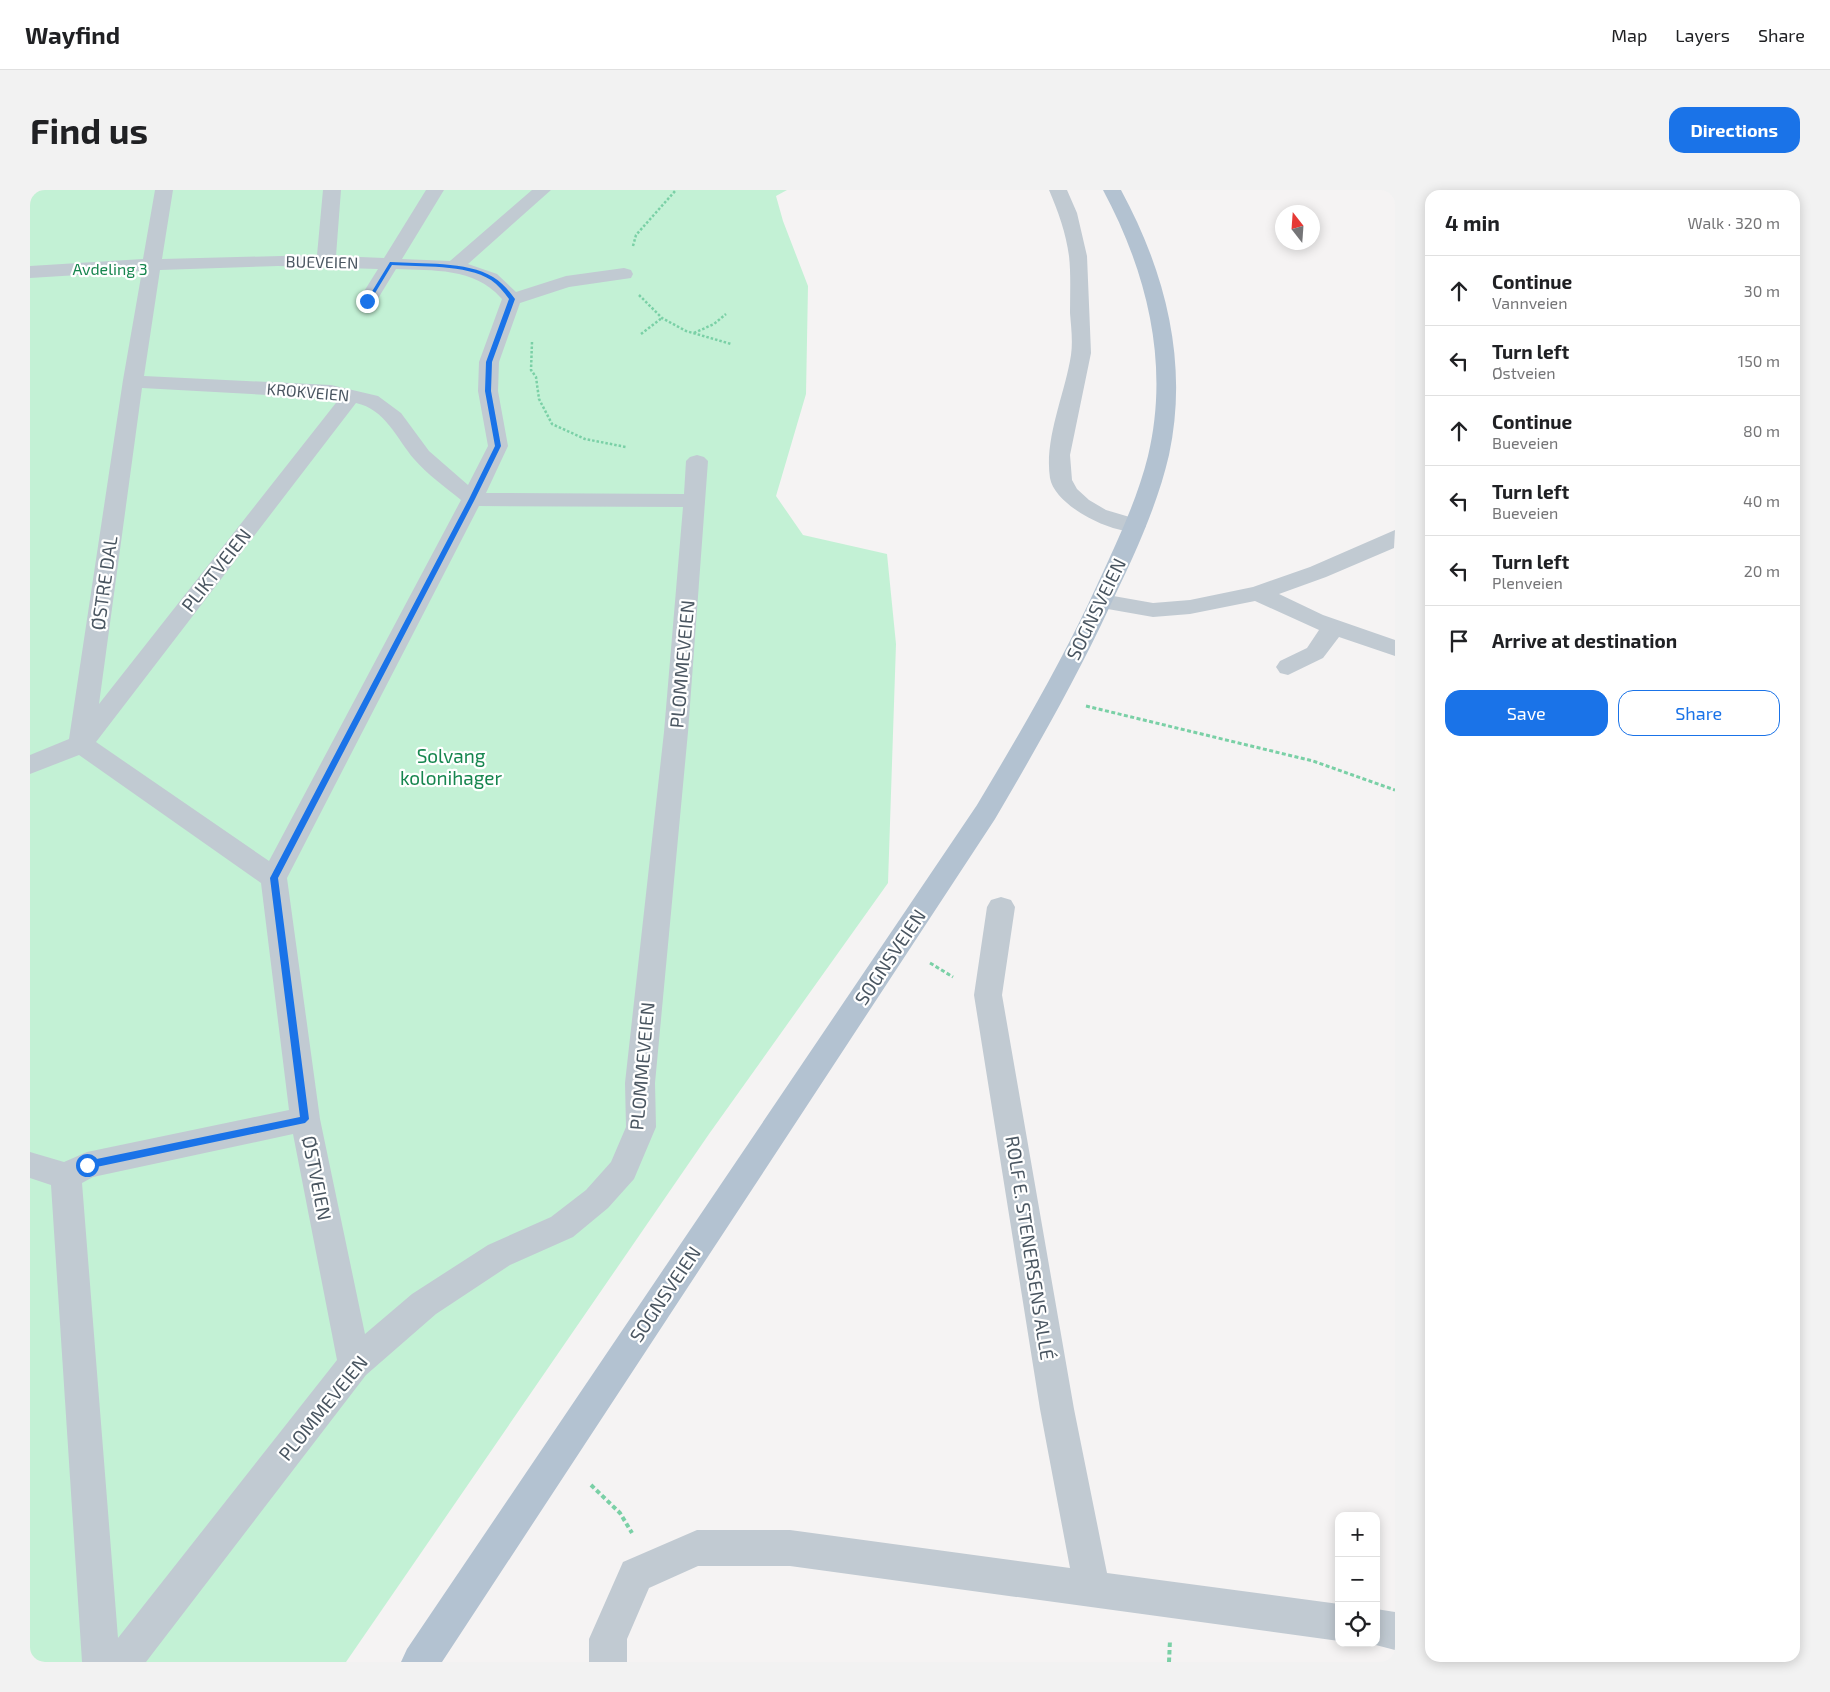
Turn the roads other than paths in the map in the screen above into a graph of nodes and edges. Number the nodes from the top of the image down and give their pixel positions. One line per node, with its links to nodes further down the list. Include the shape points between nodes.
1 (164, 190): 9 (street, ØSTRE DAL)
2 (332, 190): 7 (street)
3 (435, 190): 8 (street)
4 (542, 190): 10 (street)
5 (1058, 190): 20 (street, via 1068,213 1078,256 1081,354 1058,456 1061,480 1080,505 1098,515)
6 (1112, 190): 20 (main road, SOGNSVEIEN, via 1148,266 1158,298 1166,358 1164,424 1148,492)
7 (326, 260): 8 (street, BUEVEIEN); 9 (street, BUEVEIEN)
8 (390, 264): 10 (street, BUEVEIEN); 14 (street)
9 (152, 265): 11 (street, BUEVEIEN); 15 (street, ØSTRE DAL)
10 (454, 268): 13 (street, BUEVEIEN, via 491,278)
11 (30, 272)
12 (624, 274): 13 (street, via 566,282)
13 (520, 297): 18 (street, via 489,362 488,391 498,446)
14 (367, 301)
15 (133, 380): 16 (street, KROKVEIEN, via 150,384 331,391); 27 (street, ØSTRE DAL)
16 (352, 395): 18 (street, KROKVEIEN, via 371,400 394,417 422,455); 27 (street, PLIKTVEIEN)
17 (697, 461): 19 (street, PLOMMEVEIEN)
18 (472, 499): 19 (street); 29 (street)
19 (694, 500): 34 (street, PLOMMEVEIEN, via 676,732 640,1083 641,1127 623,1170 597,1199 562,1227 499,1255 424,1304)
20 (1135, 526): 23 (main road, SOGNSVEIEN)
21 (1395, 537): 22 (street, via 1318,572)
22 (1258, 593): 23 (street, via 1173,610 1140,609); 24 (street)
23 (1102, 601): 41 (main road, SOGNSVEIEN, via 1060,684 986,812)
24 (1334, 626): 25 (street); 26 (street, via 1315,653)
25 (1395, 648)
26 (1288, 667)
27 (81, 744): 28 (street); 29 (street)
28 (30, 765)
29 (274, 878): 31 (street, ØSTVEIEN)
30 (1001, 907): 35 (street, ROLF E. STENERSENS ALLÉ, via 988,995 1057,1409)
31 (305, 1119): 33 (street, via 87,1165); 34 (street, ØSTVEIEN)
32 (30, 1165): 33 (street)
33 (66, 1176): 39 (street)
34 (354, 1364): 40 (street, PLOMMEVEIEN)
35 (1092, 1588): 36 (street); 42 (street, via 790,1548 697,1548 636,1575 608,1640)
36 (1335, 1622)
37 (1380, 1629): 38 (street)
38 (1395, 1631)
39 (101, 1662)
40 (123, 1662)
41 (420, 1662)
42 (608, 1662)

